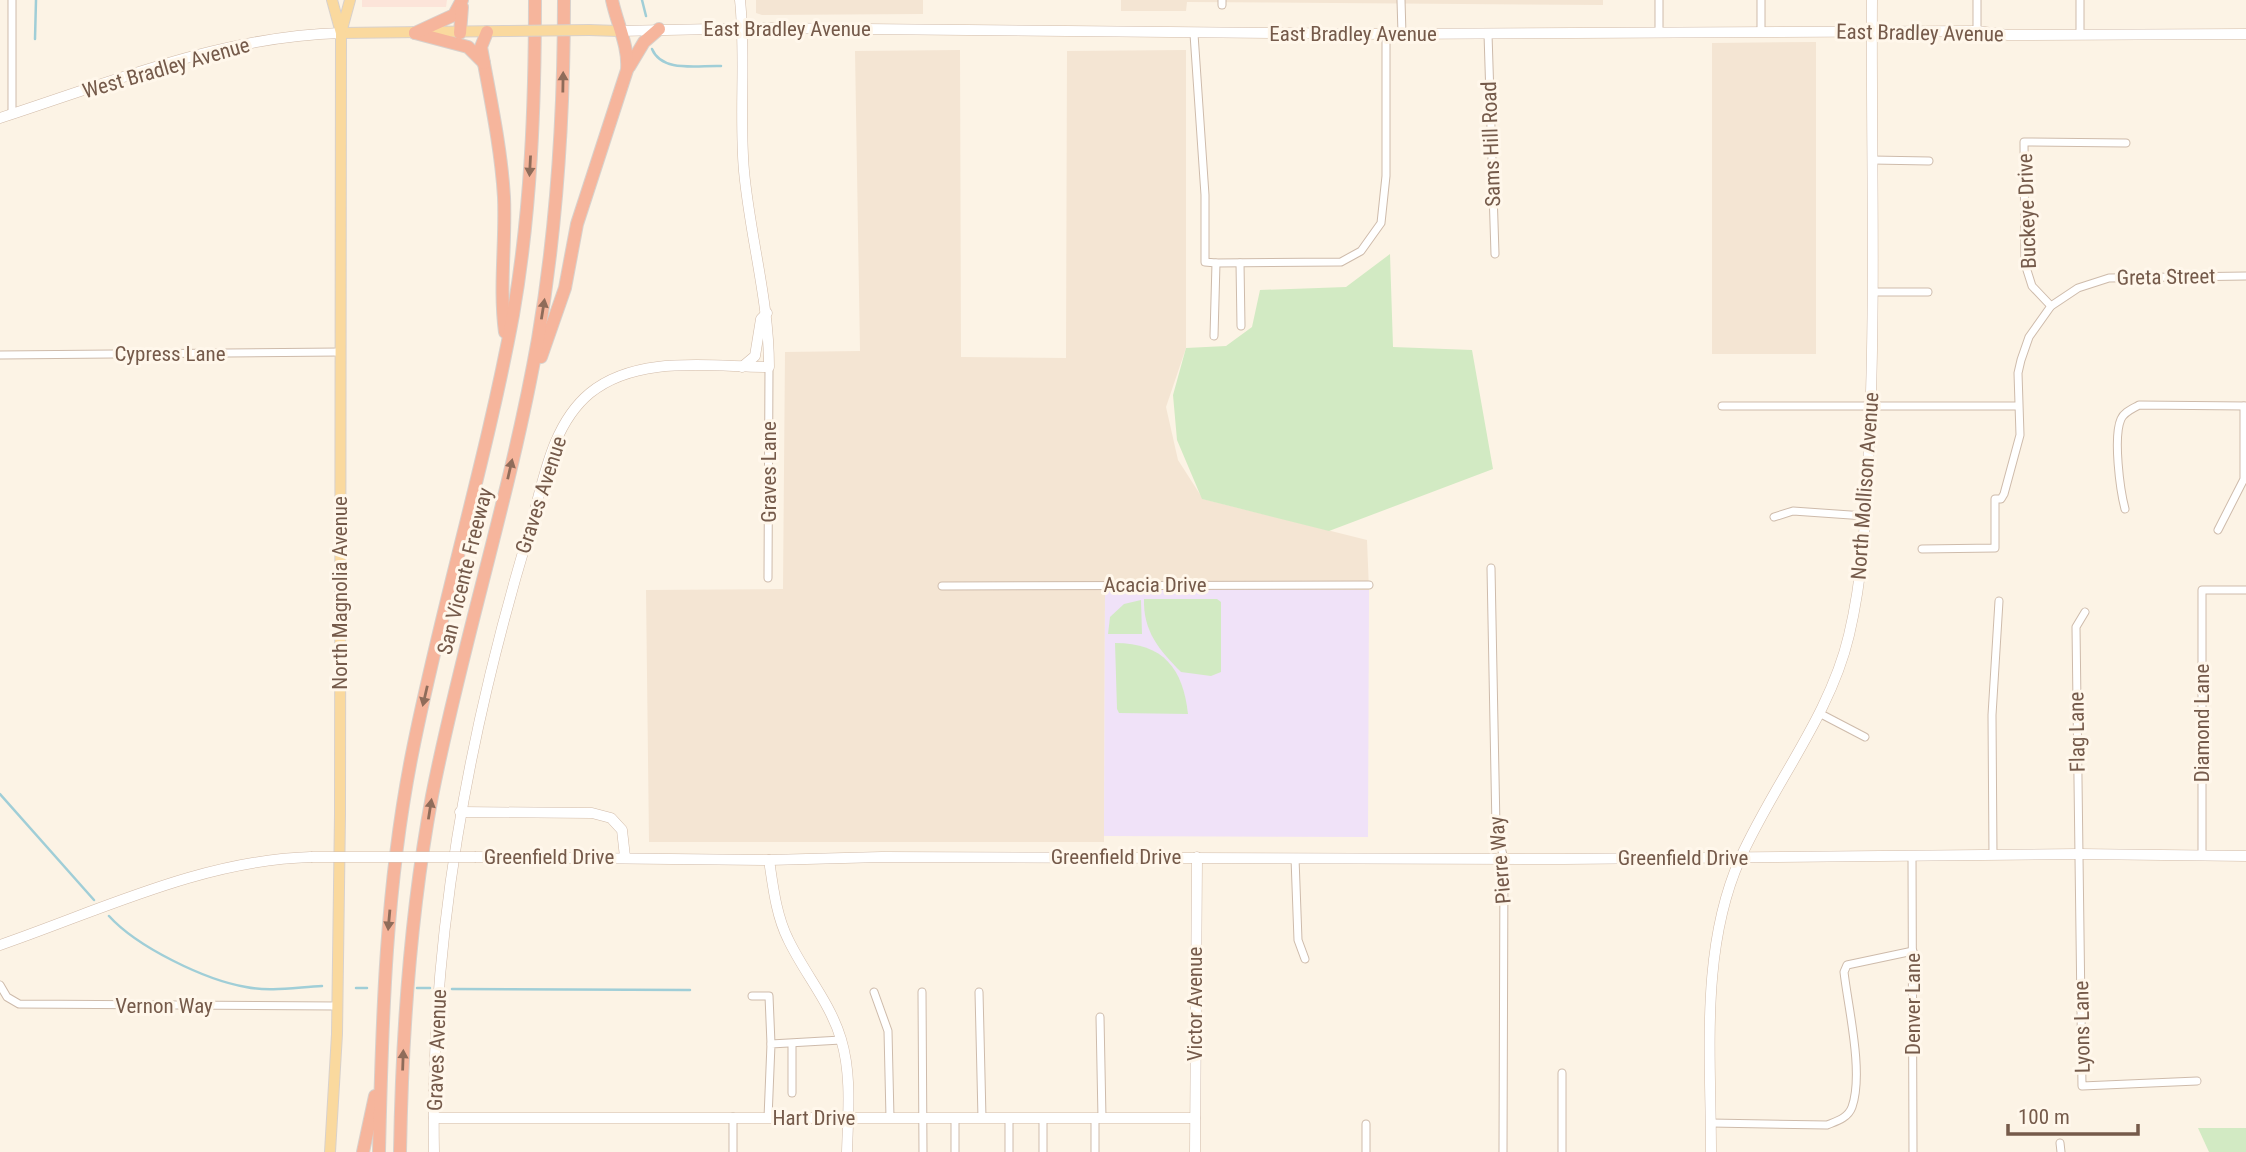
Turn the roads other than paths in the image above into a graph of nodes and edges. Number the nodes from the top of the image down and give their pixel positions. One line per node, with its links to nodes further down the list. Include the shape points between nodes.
1 (12, 0): 34 (street)
2 (332, 0): 23 (main road, North Magnolia Avenue)
3 (351, 0): 23 (main road, North Magnolia Avenue)
4 (463, 0): 24 (highway, via 454,15); 25 (highway)
5 (535, 0): 49 (highway, San Vicente Freeway, one-way to 49, via 530,172)
6 (564, 0): 54 (highway, San Vicente Freeway, one-way to 6, via 558,187)
7 (612, 0): 17 (highway)
8 (740, 0): 15 (main road)
9 (1401, 0): 28 (street)
10 (1659, 0): 19 (street)
11 (1761, 0): 18 (street)
12 (1872, 0): 22 (main road, North Mollison Avenue)
13 (1977, 0): 20 (street)
14 (2080, 0): 31 (street)
15 (743, 28): 16 (main road, East Bradley Avenue); 26 (main road, East Bradley Avenue); 46 (main road, via 744,162)
16 (659, 29): 17 (main road, East Bradley Avenue); 33 (highway, via 644,42)
17 (618, 30): 21 (main road, East Bradley Avenue, bridge); 33 (highway, via 627,47)
18 (1761, 30): 19 (main road, East Bradley Avenue); 22 (main road, East Bradley Avenue)
19 (1659, 31): 29 (main road, East Bradley Avenue)
20 (1977, 31): 22 (main road, East Bradley Avenue); 31 (main road, East Bradley Avenue)
21 (487, 32): 25 (main road, East Bradley Avenue); 32 (highway, via 481,47)
22 (1871, 32): 37 (main road, North Mollison Avenue)
23 (341, 33): 24 (main road, West Bradley Avenue); 34 (main road, West Bradley Avenue, via 243,43); 50 (main road, North Magnolia Avenue)
24 (415, 33): 25 (main road, West Bradley Avenue); 32 (highway, via 468,47)
25 (460, 33)
26 (1194, 34): 27 (main road, East Bradley Avenue); 40 (street, via 1205,183 1205,262)
27 (1386, 34): 28 (main road, East Bradley Avenue); 41 (street, via 1387,176 1381,223 1361,251 1341,262)
28 (1402, 34): 29 (main road, East Bradley Avenue)
29 (1488, 34): 39 (street, Sams Hill Road)
30 (2246, 34): 31 (main road, East Bradley Avenue)
31 (2080, 35)
32 (484, 63): 49 (highway, via 504,197 501,298)
33 (626, 70): 54 (highway, via 577,224 565,288)
34 (12, 114): 35 (main road, West Bradley Avenue)
35 (0, 118)
36 (2126, 143): 45 (street, Buckeye Drive, via 2024,142 2025,264 2032,286)
37 (1872, 160): 38 (street); 43 (main road, North Mollison Avenue)
38 (1929, 161)
39 (1495, 254)
40 (1216, 263): 41 (street); 48 (street)
41 (1240, 263): 47 (street)
42 (2246, 276): 45 (street, Greta Street, via 2109,278 2078,288)
43 (1873, 292): 44 (street); 55 (main road, North Mollison Avenue)
44 (1928, 292)
45 (2051, 306): 56 (street, via 2029,337 2021,360)
46 (767, 313): 52 (main road, via 761,319 755,356); 53 (main road)
47 (1241, 326)
48 (1214, 337)
49 (506, 343): 98 (highway, San Vicente Freeway, one-way to 98, via 412,750 388,923)
50 (340, 352): 51 (street, Cypress Lane); 93 (main road, North Magnolia Avenue)
51 (0, 355)
52 (742, 367): 53 (main road, Graves Avenue); 73 (main road, Graves Avenue, via 661,367 625,374 591,392 565,422 514,582 480,711)
53 (769, 367): 65 (street, Graves Lane)
54 (526, 400): 120 (highway, San Vicente Freeway, one-way to 54, via 406,994 432,797)
55 (1871, 406): 56 (street); 58 (street); 60 (main road, North Mollison Avenue)
56 (2018, 406): 63 (street, via 2017,453 2004,494 1995,499 1995,548)
57 (2245, 406): 59 (street, via 2139,405 2126,412 2119,426 2119,488); 62 (street, via 2244,479)
58 (1722, 407)
59 (2125, 509)
60 (1865, 516): 61 (street, via 1793,511); 71 (main road, North Mollison Avenue, via 1849,638)
61 (1774, 517)
62 (2218, 530)
63 (1922, 549)
64 (1491, 568): 83 (street, Pierre Way, via 1496,828)
65 (768, 578)
66 (1369, 585): 67 (street, Acacia Drive)
67 (942, 586)
68 (2246, 590): 77 (street, Diamond Lane, via 2202,590)
69 (1999, 601): 75 (street, via 1992,715)
70 (2085, 612): 74 (street, Flag Lane, via 2076,627)
71 (1819, 713): 72 (street); 82 (main road, North Mollison Avenue)
72 (1865, 737)
73 (460, 812): 79 (main road, via 607,817 620,827); 103 (main road, Graves Avenue, via 441,957)
74 (2079, 854): 75 (main road, Greenfield Drive); 77 (main road, Greenfield Drive); 100 (street, Lyons Lane, via 2082,1086)
75 (1993, 855): 76 (main road, Greenfield Drive)
76 (1912, 856): 82 (main road, Greenfield Drive); 86 (street, Denver Lane)
77 (2202, 856): 78 (main road, Greenfield Drive)
78 (2246, 856)
79 (625, 857): 84 (main road, Greenfield Drive); 85 (main road, Greenfield Drive, bridge, via 260,860 202,873)
80 (1196, 857): 81 (main road, Greenfield Drive); 84 (main road, Greenfield Drive); 113 (main road, Victor Avenue)
81 (1295, 858): 83 (main road, Greenfield Drive); 87 (street, via 1298,940)
82 (1741, 858): 83 (main road, Greenfield Drive); 114 (main road, North Mollison Avenue, via 1715,950)
83 (1504, 859): 131 (street, Pierre Way)
84 (769, 860): 95 (main road, via 787,938)
85 (0, 945)
86 (1913, 951): 114 (street, via 1858,960 1844,972 1855,1070 1851,1109 1843,1118 1827,1125); 134 (street, Denver Lane)
87 (1306, 959)
88 (0, 985): 93 (street, Vernon Way, via 7,997 19,1004)
89 (874, 992): 106 (street, via 888,1031)
90 (922, 992): 107 (street)
91 (979, 992): 109 (street)
92 (752, 996): 96 (street, via 769,996)
93 (337, 1006): 117 (main road, North Magnolia Avenue)
94 (1100, 1017): 112 (street)
95 (842, 1040): 97 (street); 105 (main road)
96 (771, 1044): 97 (street); 104 (street)
97 (792, 1044): 101 (street)
98 (381, 1068): 118 (highway); 119 (highway, San Vicente Freeway)
99 (1562, 1073): 132 (street)
100 (2197, 1081)
101 (792, 1093)
102 (733, 1117): 103 (main road, Hart Drive); 104 (main road, Hart Drive); 122 (street)
103 (434, 1118): 121 (main road, Graves Avenue)
104 (768, 1118): 105 (main road, Hart Drive)
105 (848, 1118): 106 (main road, Hart Drive); 123 (main road)
106 (890, 1118): 107 (main road, Hart Drive)
107 (923, 1118): 108 (main road, Hart Drive); 124 (street)
108 (955, 1118): 109 (main road, Hart Drive); 125 (street)
109 (982, 1118): 110 (main road, Hart Drive)
110 (1009, 1118): 111 (main road, Hart Drive); 126 (street)
111 (1043, 1118): 112 (main road, Hart Drive); 127 (street)
112 (1098, 1118): 113 (main road, Hart Drive); 128 (street)
113 (1195, 1118): 129 (main road, Victor Avenue)
114 (1711, 1123): 133 (main road, North Mollison Avenue)
115 (1366, 1124): 130 (street)
116 (2060, 1143): 135 (street)
117 (330, 1152)
118 (363, 1152)
119 (379, 1152)
120 (401, 1152)
121 (434, 1152)
122 (733, 1152)
123 (847, 1152)
124 (923, 1152)
125 (955, 1152)
126 (1009, 1152)
127 (1043, 1152)
128 (1095, 1152)
129 (1195, 1152)
130 (1366, 1152)
131 (1503, 1152)
132 (1562, 1152)
133 (1711, 1152)
134 (1913, 1152)
135 (2061, 1152)

